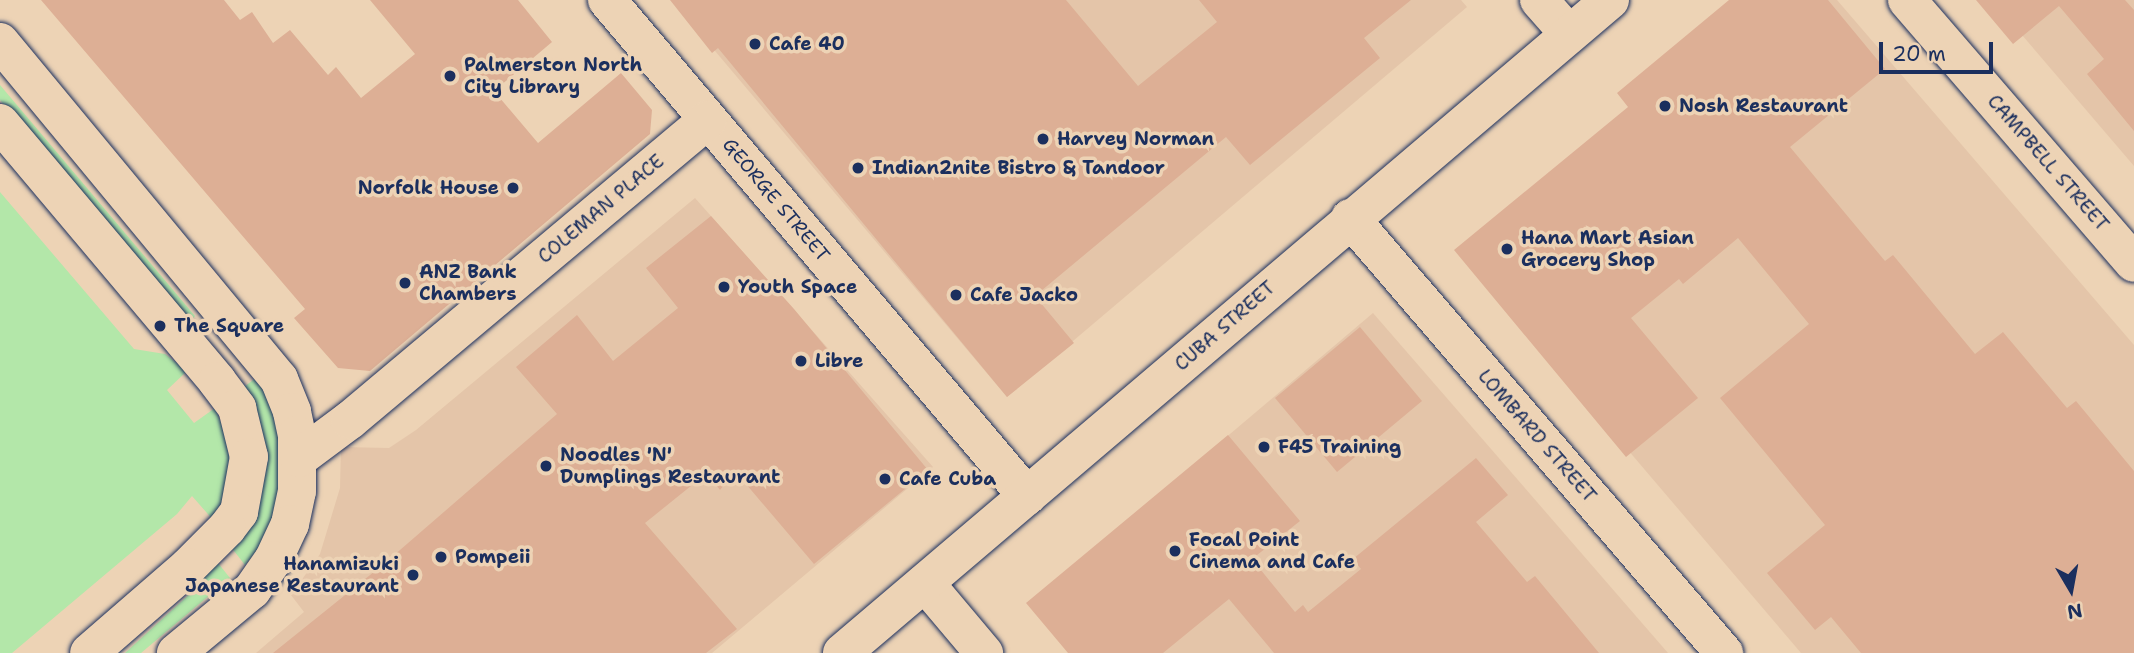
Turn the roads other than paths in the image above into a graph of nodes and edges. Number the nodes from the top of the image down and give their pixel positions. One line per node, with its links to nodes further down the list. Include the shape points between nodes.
1 (607, 0): 7 (street, GEORGE STREET)
2 (1539, 0): 5 (street)
3 (1610, 0): 5 (street, CUBA STREET)
4 (1907, 0): 10 (street, CAMPBELL STREET)
5 (1569, 34): 9 (street, CUBA STREET)
6 (0, 42): 11 (street, via 279,379 292,412)
7 (708, 120): 11 (street, COLEMAN PLACE); 12 (street, GEORGE STREET)
8 (0, 123): 14 (street, via 217,381 237,408 249,457 239,512 227,528)
9 (1350, 218): 12 (street, CUBA STREET); 18 (street, LOMBARD STREET)
10 (2134, 263)
11 (299, 458): 15 (street, via 290,524 273,560 253,590)
12 (1027, 495): 13 (street, CUBA STREET)
13 (925, 583): 16 (street, CUBA STREET); 17 (street)
14 (89, 653)
15 (176, 653)
16 (842, 653)
17 (984, 653)
18 (1724, 653)

